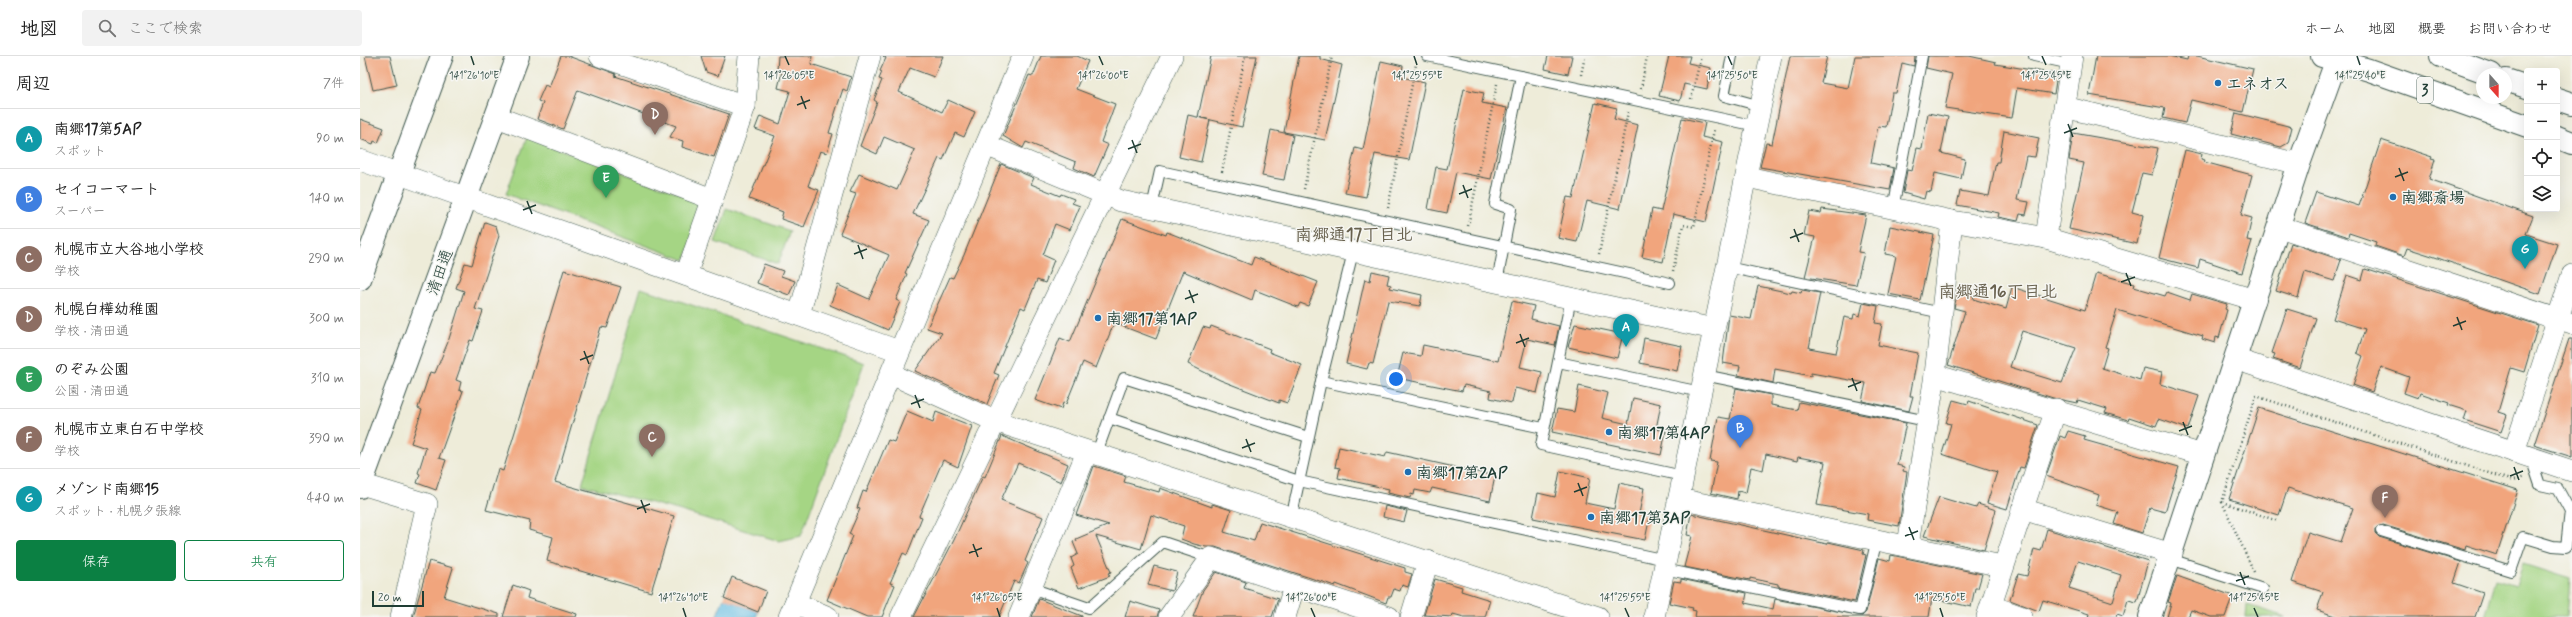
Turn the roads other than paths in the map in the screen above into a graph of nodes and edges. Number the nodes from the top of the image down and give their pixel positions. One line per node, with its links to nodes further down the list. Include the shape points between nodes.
1 (442, 56): 32 (street)
2 (518, 56): 25 (street, 清田通)
3 (600, 56): 22 (street)
4 (749, 56): 22 (street)
5 (870, 56): 53 (street)
6 (1023, 56): 29 (street)
7 (1172, 56): 34 (street)
8 (1427, 56): 17 (lane)
9 (1732, 56): 24 (lane, via 1724,96)
10 (1771, 56): 24 (street)
11 (1922, 56): 38 (lane)
12 (2034, 56): 15 (lane)
13 (2441, 56): 16 (street, 3)
14 (2332, 57): 26 (street, 3); 31 (street)
15 (2072, 60): 23 (street)
16 (2476, 69)
17 (1521, 76): 24 (lane, via 1716,118); 42 (lane, via 1494,204 1511,209)
18 (2512, 82): 19 (street)
19 (2524, 86)
20 (2560, 100): 21 (street)
21 (2572, 104)
22 (745, 106): 36 (street)
23 (2064, 107): 31 (street); 41 (street)
24 (1759, 116): 33 (street)
25 (497, 117): 35 (street, 清田通); 36 (street)
26 (2524, 125)
27 (2560, 138): 28 (street)
28 (2572, 143)
29 (986, 145): 34 (street); 56 (street)
30 (360, 160): 32 (street)
31 (2299, 164): 40 (street)
32 (397, 173): 35 (street); 47 (street)
33 (1747, 177): 38 (street); 44 (street)
34 (1106, 194): 37 (street, via 1121,201); 65 (street)
35 (466, 199): 46 (street); 75 (street, 清田通)
36 (712, 199): 46 (street)
37 (1152, 207): 42 (lane, via 1160,171); 43 (street)
38 (1893, 209): 39 (street)
39 (1952, 221): 41 (street); 52 (street)
40 (2280, 227): 51 (street); 54 (street)
41 (2046, 238): 51 (street)
42 (1503, 246): 48 (lane); 49 (lane)
43 (1353, 252): 48 (street); 61 (lane)
44 (1727, 267): 52 (lane); 55 (street)
45 (2572, 275): 54 (street)
46 (686, 276): 53 (street)
47 (360, 279)
48 (1497, 282): 50 (street)
49 (1670, 283)
50 (1571, 298): 55 (street); 58 (lane)
51 (2255, 300): 57 (street)
52 (1942, 313): 60 (street)
53 (799, 315): 56 (street)
54 (2565, 321): 71 (street)
55 (1714, 329): 62 (street)
56 (899, 352): 59 (street)
57 (2235, 359): 70 (street); 71 (street)
58 (1558, 362): 62 (lane); 67 (lane)
59 (891, 374): 65 (street); 90 (street)
60 (1935, 375): 63 (street); 66 (street)
61 (1321, 381): 67 (lane); 68 (lane)
62 (1702, 384): 66 (lane); 73 (street)
63 (2056, 409): 70 (street); 77 (street)
64 (1109, 418): 68 (lane, via 1124,378); 69 (lane); 74 (lane)
65 (995, 421): 69 (street); 94 (street)
66 (1927, 421): 81 (street)
67 (1543, 428): 73 (lane, via 1541,445)
68 (1308, 437): 74 (lane)
69 (1091, 453): 78 (street); 88 (street)
70 (2203, 455): 82 (street)
71 (2527, 461): 72 (street); 79 (lane, via 2540,485 2558,490 2570,511 2566,547 2523,537 2511,571)
72 (2572, 471)
73 (1683, 476): 76 (street)
74 (1299, 481): 78 (lane); 85 (lane)
75 (361, 485): 92 (street, via 427,504)
76 (1679, 499): 80 (street); 85 (street)
77 (2022, 509): 82 (street); 86 (street)
78 (1291, 519): 84 (street)
79 (2381, 531)
80 (1877, 539): 81 (street); 85 (lane, via 1860,610)
81 (1908, 545): 86 (street)
82 (2171, 557): 89 (lane); 103 (street)
83 (1211, 558): 87 (street); 88 (lane, via 1163,542 1089,608); 96 (street)
84 (1428, 561): 99 (street); 100 (street)
85 (1665, 564): 101 (street)
86 (2002, 566): 91 (street)
87 (1294, 587): 97 (street); 98 (street)
88 (1031, 588): 95 (street)
89 (2263, 589)
90 (792, 610): 93 (street)
91 (1989, 612): 102 (street)
92 (401, 617)
93 (828, 617)
94 (902, 617)
95 (1019, 617)
96 (1169, 617)
97 (1285, 617)
98 (1389, 617)
99 (1411, 617)
100 (1598, 617)
101 (1654, 617)
102 (2022, 617)
103 (2150, 617)

